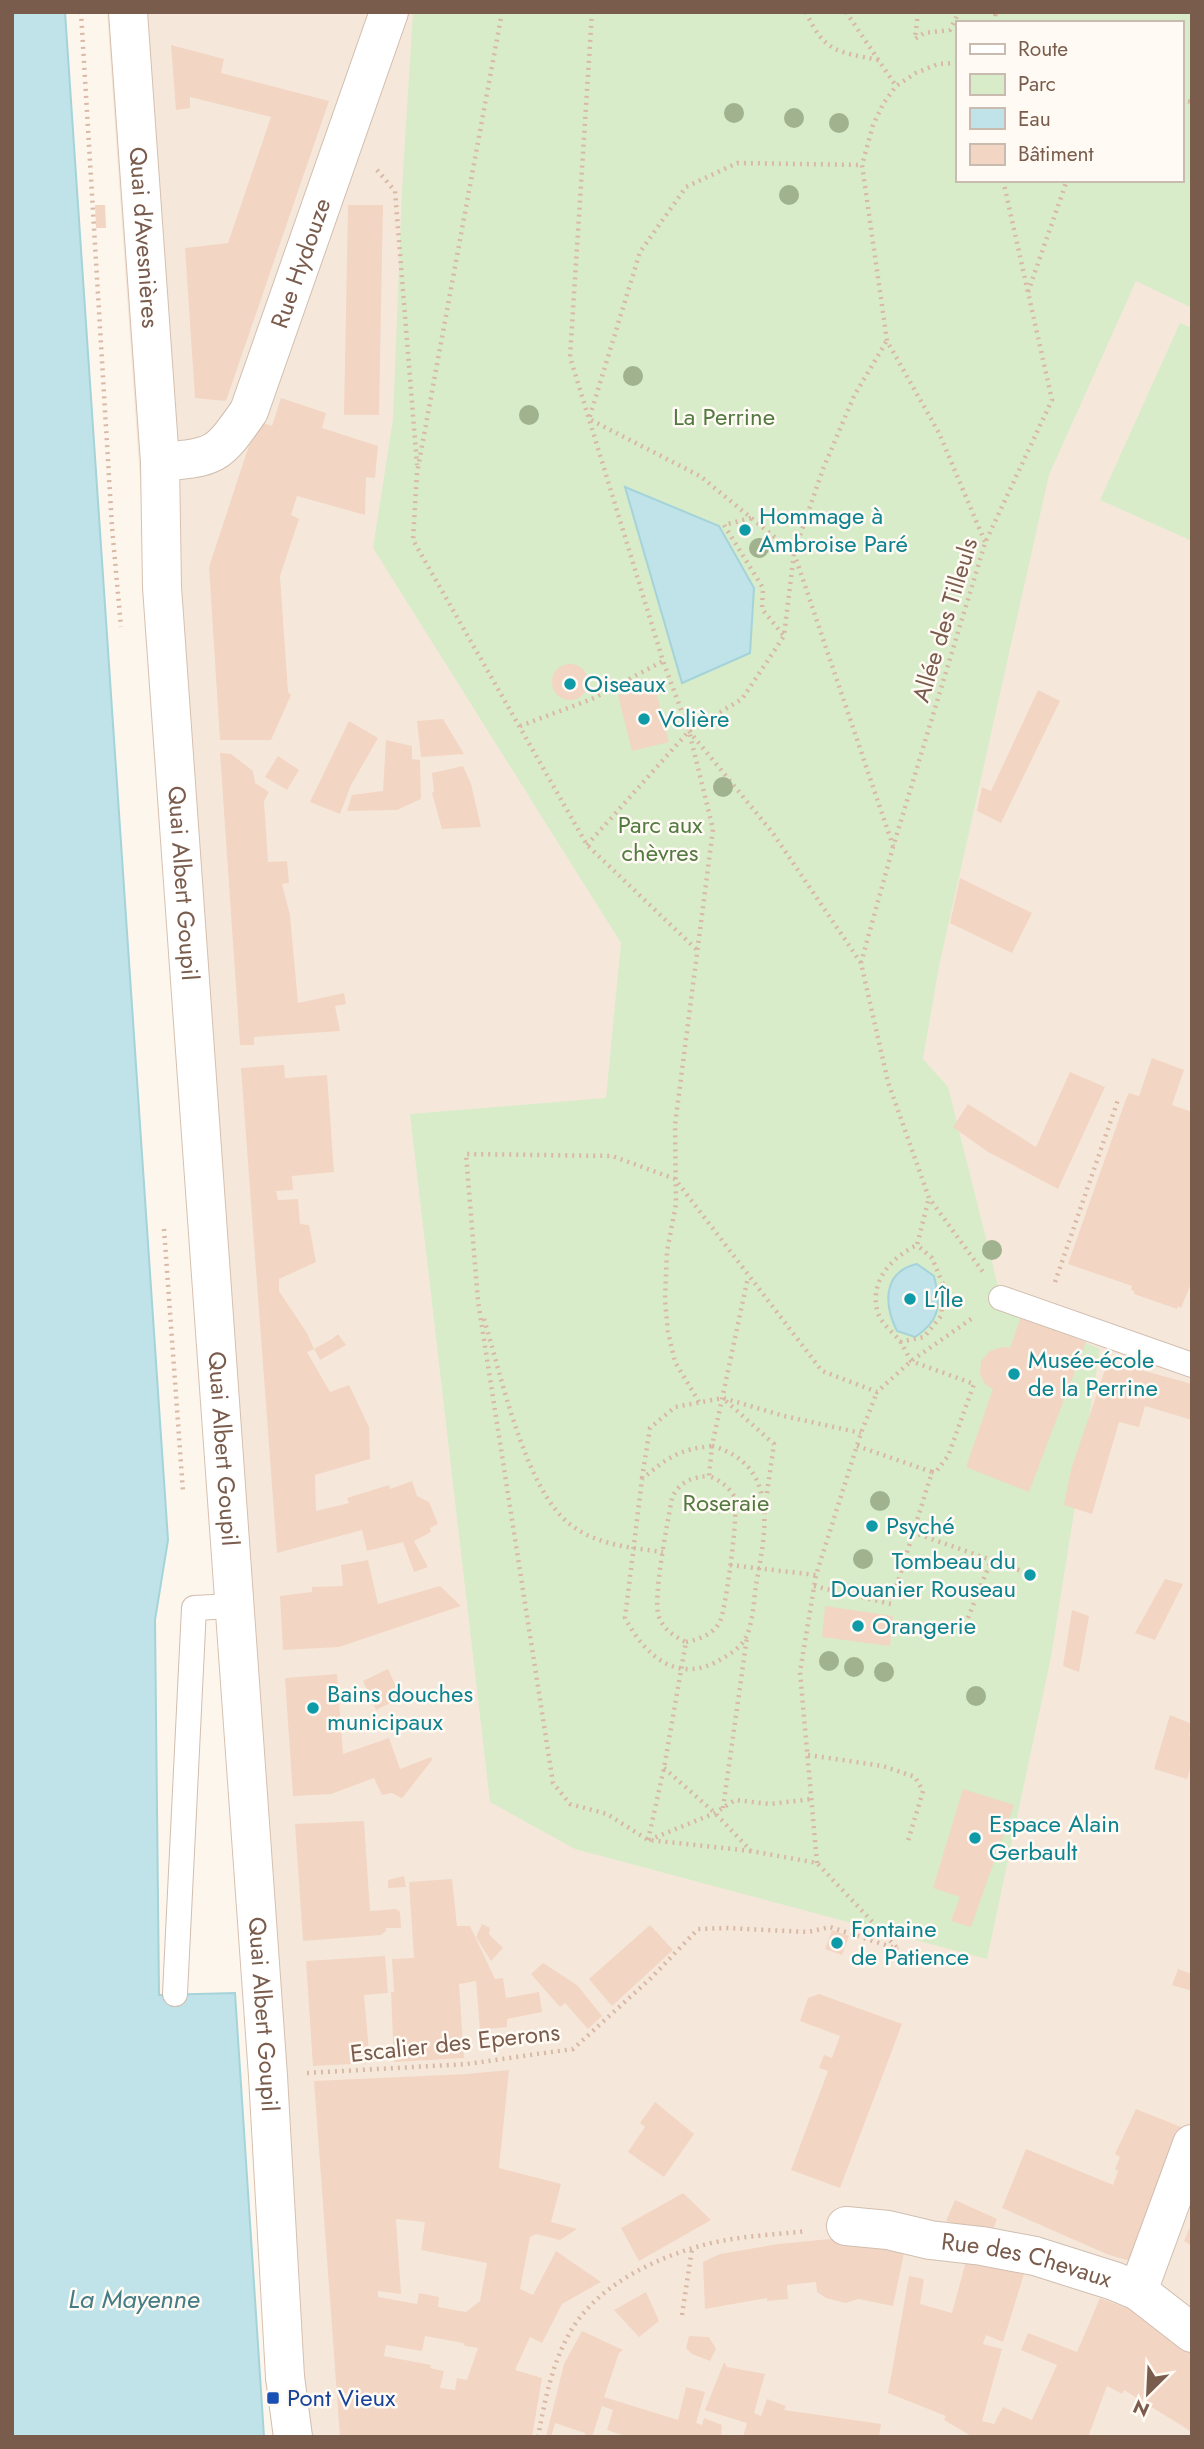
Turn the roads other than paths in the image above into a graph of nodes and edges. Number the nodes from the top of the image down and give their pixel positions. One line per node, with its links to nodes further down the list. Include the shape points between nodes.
1 (128, 12): 3 (street, Quai d'Avesnières)
2 (389, 12): 3 (street, Rue Hydouze, via 249,411 224,446 206,456)
3 (160, 462): 6 (street, Quai Albert Goupil, via 163,601)
4 (1001, 1298): 5 (lane)
5 (1192, 1365)
6 (233, 1606): 7 (lane, via 194,1608); 12 (street, Quai Albert Goupil, via 285,2377)
7 (175, 1994)
8 (1192, 2144): 10 (street)
9 (846, 2226): 10 (street, Rue des Chevaux, via 1035,2256)
10 (1138, 2291): 11 (street, Rue des Chevaux)
11 (1192, 2333)
12 (293, 2437)

